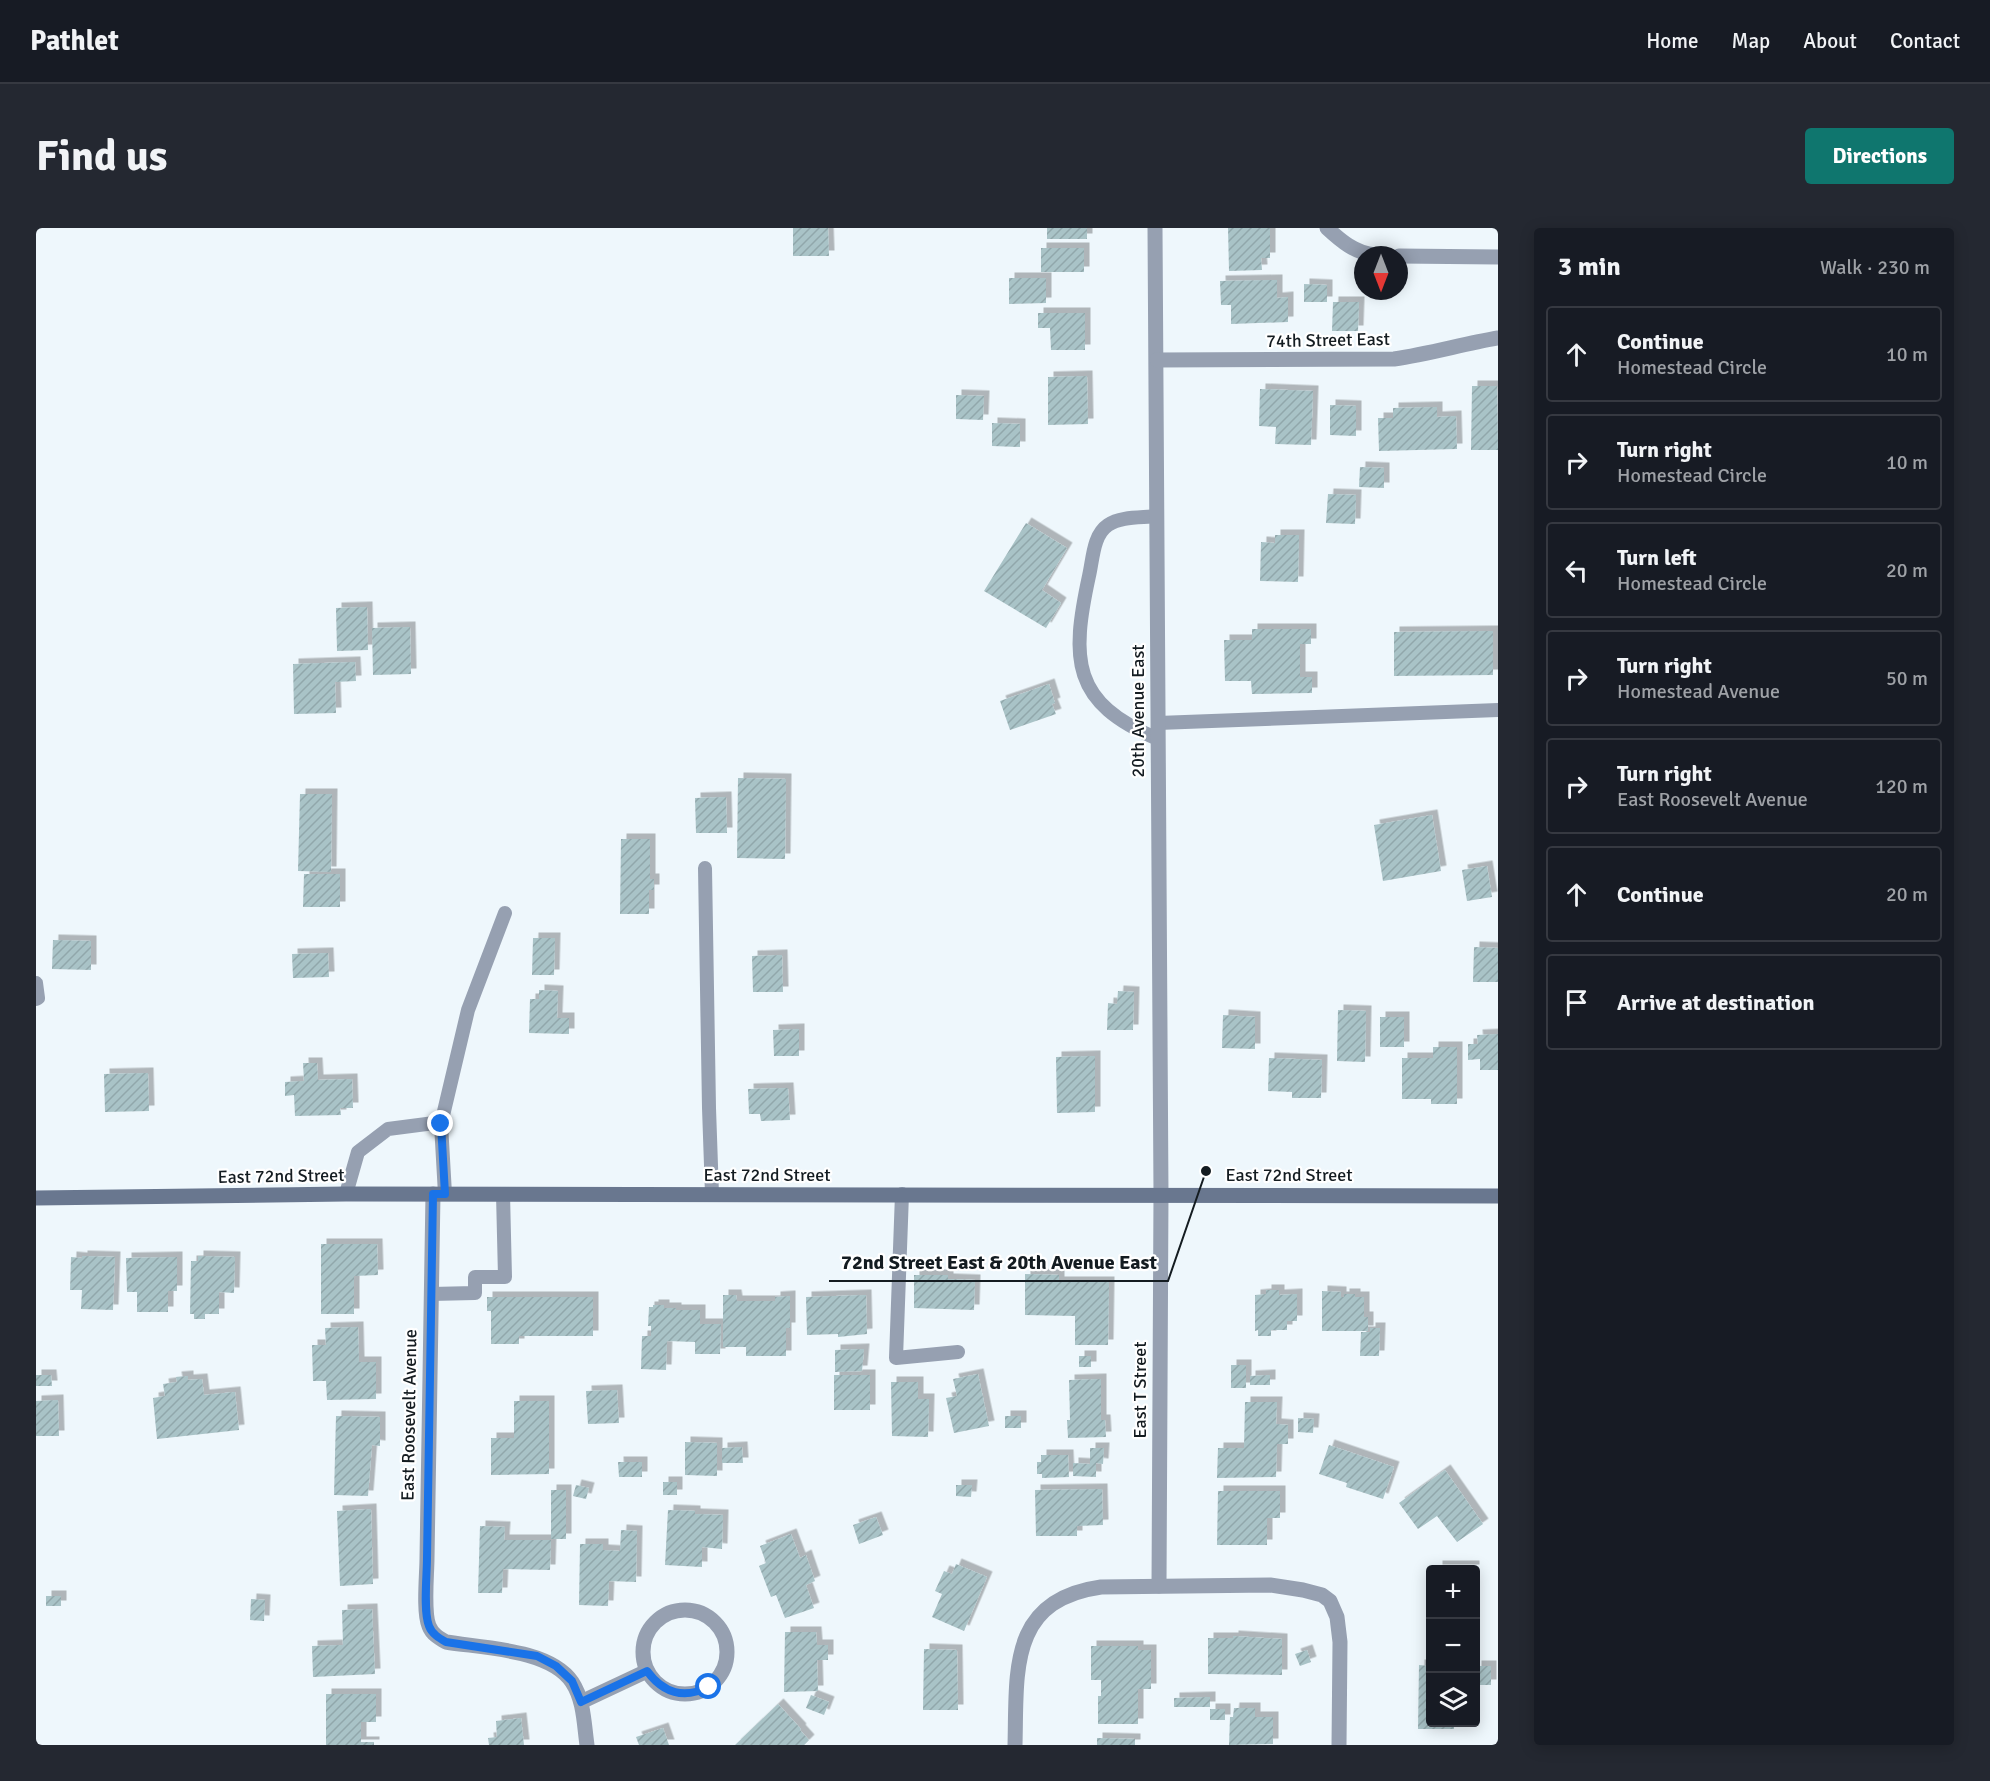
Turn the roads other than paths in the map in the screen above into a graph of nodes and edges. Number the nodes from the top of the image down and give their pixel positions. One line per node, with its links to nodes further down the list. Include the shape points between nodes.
1 (1155, 228): 7 (street, 20th Avenue East)
2 (1327, 228): 3 (street)
3 (1354, 249)
4 (1408, 256): 5 (street)
5 (1498, 257)
6 (1498, 338): 7 (street, 74th Street East, via 1395,359)
7 (1157, 360): 8 (street, 20th Avenue East)
8 (1157, 516): 10 (street, 20th Avenue East); 11 (lane, via 1110,524 1097,539 1078,644 1083,674 1094,697 1111,714)
9 (1498, 710): 10 (lane)
10 (1158, 723): 11 (street, 20th Avenue East)
11 (1158, 739): 22 (street, 20th Avenue East)
12 (705, 867): 20 (lane)
13 (505, 913): 16 (lane, via 468,1010)
14 (36, 983): 15 (lane)
15 (36, 999)
16 (442, 1122): 17 (lane, via 388,1129 358,1152); 18 (lane)
17 (346, 1194): 18 (main road, East 72nd Street); 24 (main road, East 72nd Street)
18 (439, 1194): 19 (main road, East 72nd Street); 25 (street, East Roosevelt Avenue)
19 (503, 1194): 20 (main road, East 72nd Street); 25 (lane, via 505,1277 475,1277 475,1293)
20 (712, 1194): 21 (main road, East 72nd Street)
21 (902, 1194): 22 (main road, East 72nd Street); 26 (lane, via 896,1358)
22 (1161, 1194): 23 (main road, East 72nd Street); 27 (street, East T Street)
23 (1498, 1196)
24 (36, 1198)
25 (431, 1294): 29 (street, East Roosevelt Avenue, via 429,1626 446,1642 537,1656 572,1681)
26 (958, 1352)
27 (1159, 1586): 31 (street, via 1082,1590 1054,1604 1030,1627 1017,1669); 32 (street, via 1270,1585 1322,1595 1330,1602 1337,1617 1340,1642)
28 (647, 1671): 28 (street, via 659,1685 675,1693 699,1692 709,1687 724,1668 727,1656 722,1633 706,1616 683,1610 672,1612 652,1626 646,1636 643,1648); 29 (street)
29 (581, 1702): 30 (street)
30 (587, 1745)
31 (1015, 1745)
32 (1339, 1745)

